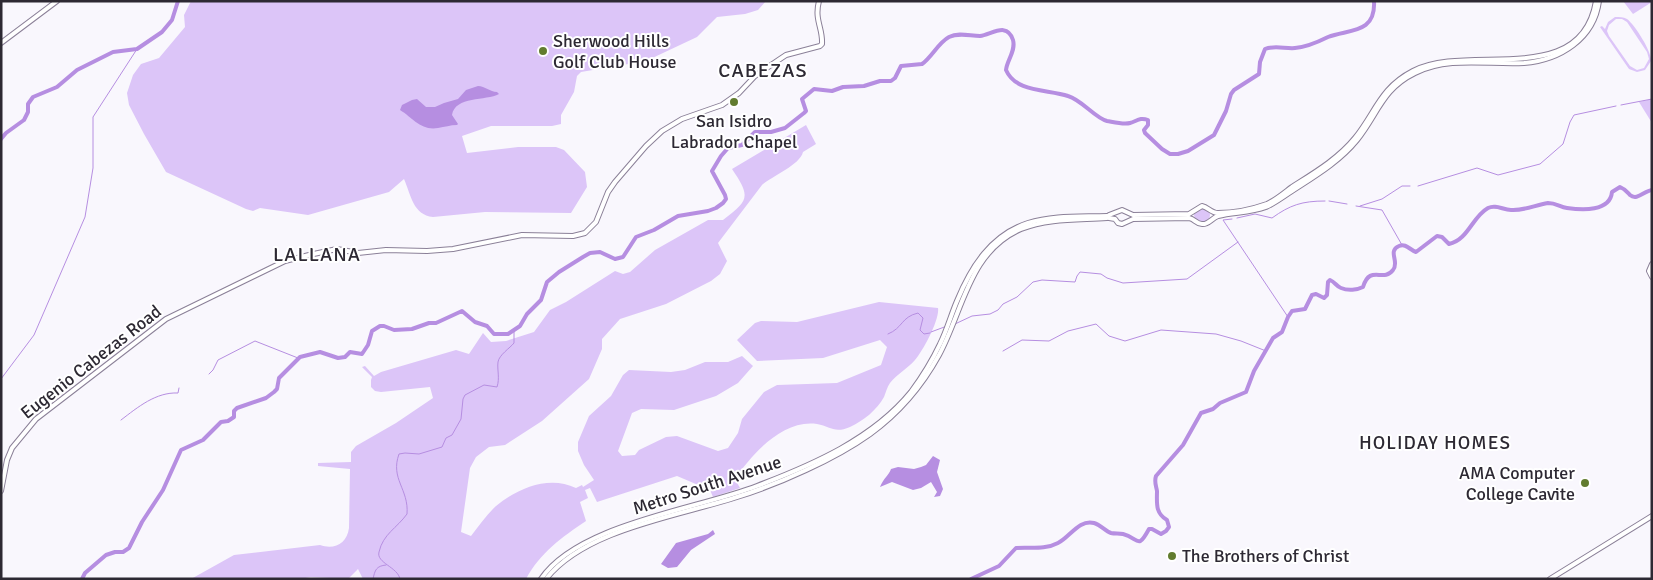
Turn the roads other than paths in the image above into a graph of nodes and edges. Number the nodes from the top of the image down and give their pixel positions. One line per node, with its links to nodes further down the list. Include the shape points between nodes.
1 (57, 1): 4 (street)
2 (818, 1): 17 (street, Eugenio Cabezas Road, via 822,44 786,55 755,76 728,101 682,119 662,131 615,182 596,222 587,232 574,236 522,235 427,251 358,253 337,249 285,261 159,324 36,419 12,448)
3 (1598, 1): 5 (street, via 1581,34 1566,46 1546,55 1524,59 1447,60 1414,70 1383,94 1355,138 1327,164 1265,204 1229,212); 12 (street, via 1592,24 1583,37 1547,58 1524,63 1448,64 1406,78 1386,96 1357,140 1330,166 1271,205)
4 (1, 43)
5 (1210, 211): 6 (street, via 1202,206); 12 (street)
6 (1194, 212): 8 (street); 10 (street)
7 (1115, 214): 8 (street, via 1122,210); 9 (street, Metro South Avenue); 11 (street)
8 (1128, 214): 13 (street)
9 (1108, 217): 11 (street, Metro South Avenue); 16 (street, Metro South Avenue, via 1040,220 1009,232 991,245 975,265 957,301)
10 (1193, 218): 12 (street, via 1201,224); 13 (street)
11 (1115, 219): 13 (street, via 1120,224)
12 (1210, 219)
13 (1127, 221)
14 (1652, 264): 15 (street, via 1649,271)
15 (1652, 277)
16 (950, 326): 19 (street, Metro South Avenue, via 910,392 890,415 854,440 757,486 598,537 562,558); 20 (street, Metro South Avenue, via 938,356 913,395 892,417 856,443 758,489 599,540 558,565)
17 (1, 491)
18 (1652, 516): 21 (street)
19 (541, 579)
20 (546, 579)
21 (1550, 579)

